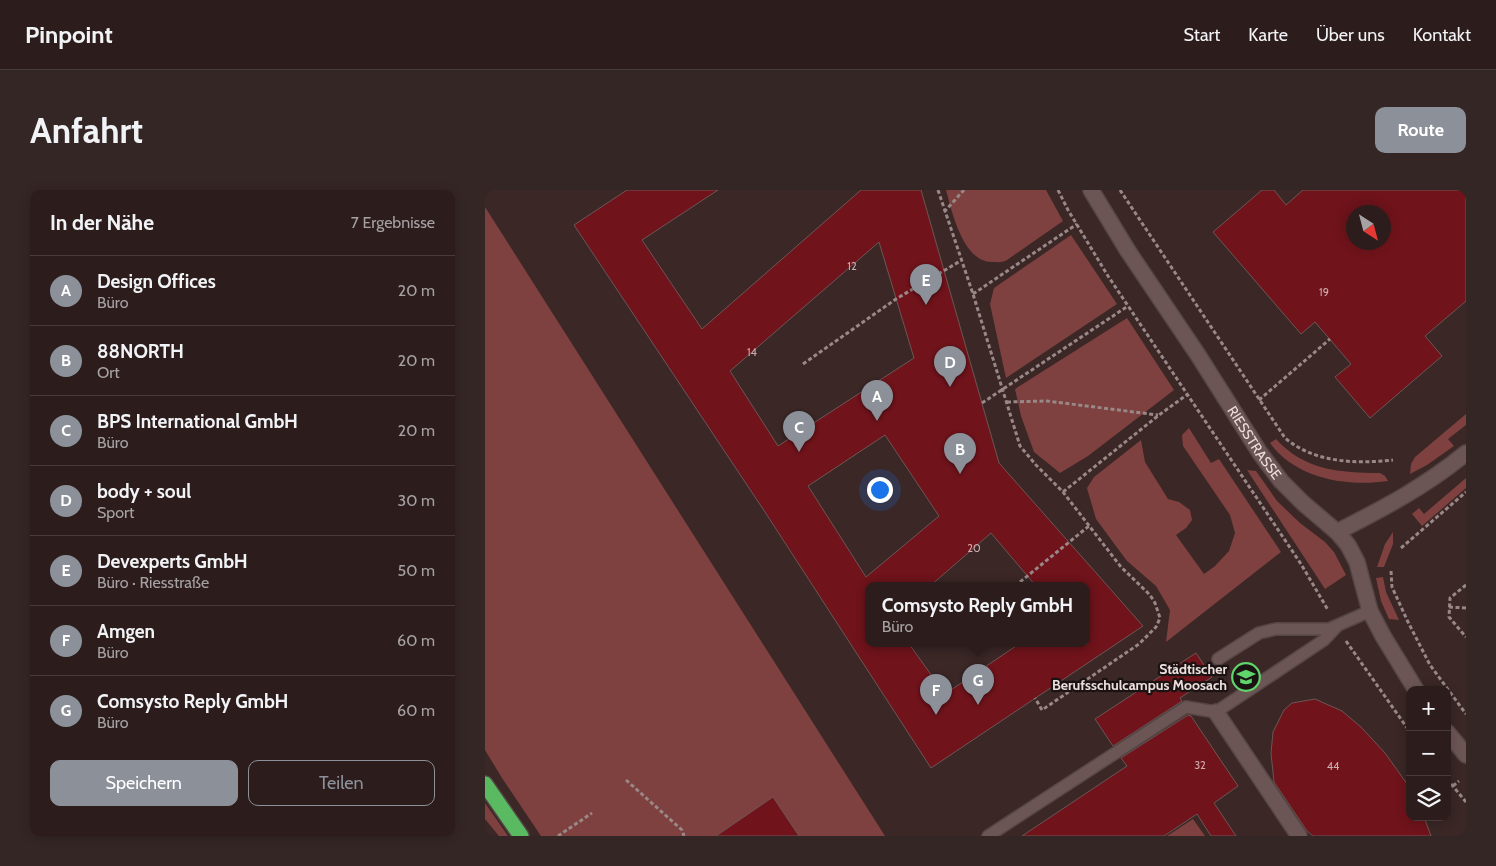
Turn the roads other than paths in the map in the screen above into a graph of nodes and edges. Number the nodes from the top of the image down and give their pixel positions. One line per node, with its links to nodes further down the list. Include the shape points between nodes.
1 (1091, 190): 3 (street, RIESSTRASSE, via 1260,453 1281,482)
2 (1466, 452): 3 (street, via 1398,501)
3 (1337, 532): 4 (street, RIESSTRASSE, via 1357,562)
4 (1370, 611): 5 (lane); 7 (street, RIESSTRASSE)
5 (1337, 626): 6 (lane, via 1259,633); 8 (lane, via 1324,640)
6 (1218, 659)
7 (1414, 686)
8 (1216, 712): 13 (lane, via 1186,707); 14 (street)
9 (1451, 737): 10 (street)
10 (1466, 755)
11 (485, 784): 12 (highway)
12 (521, 836)
13 (988, 836)
14 (1299, 836)

